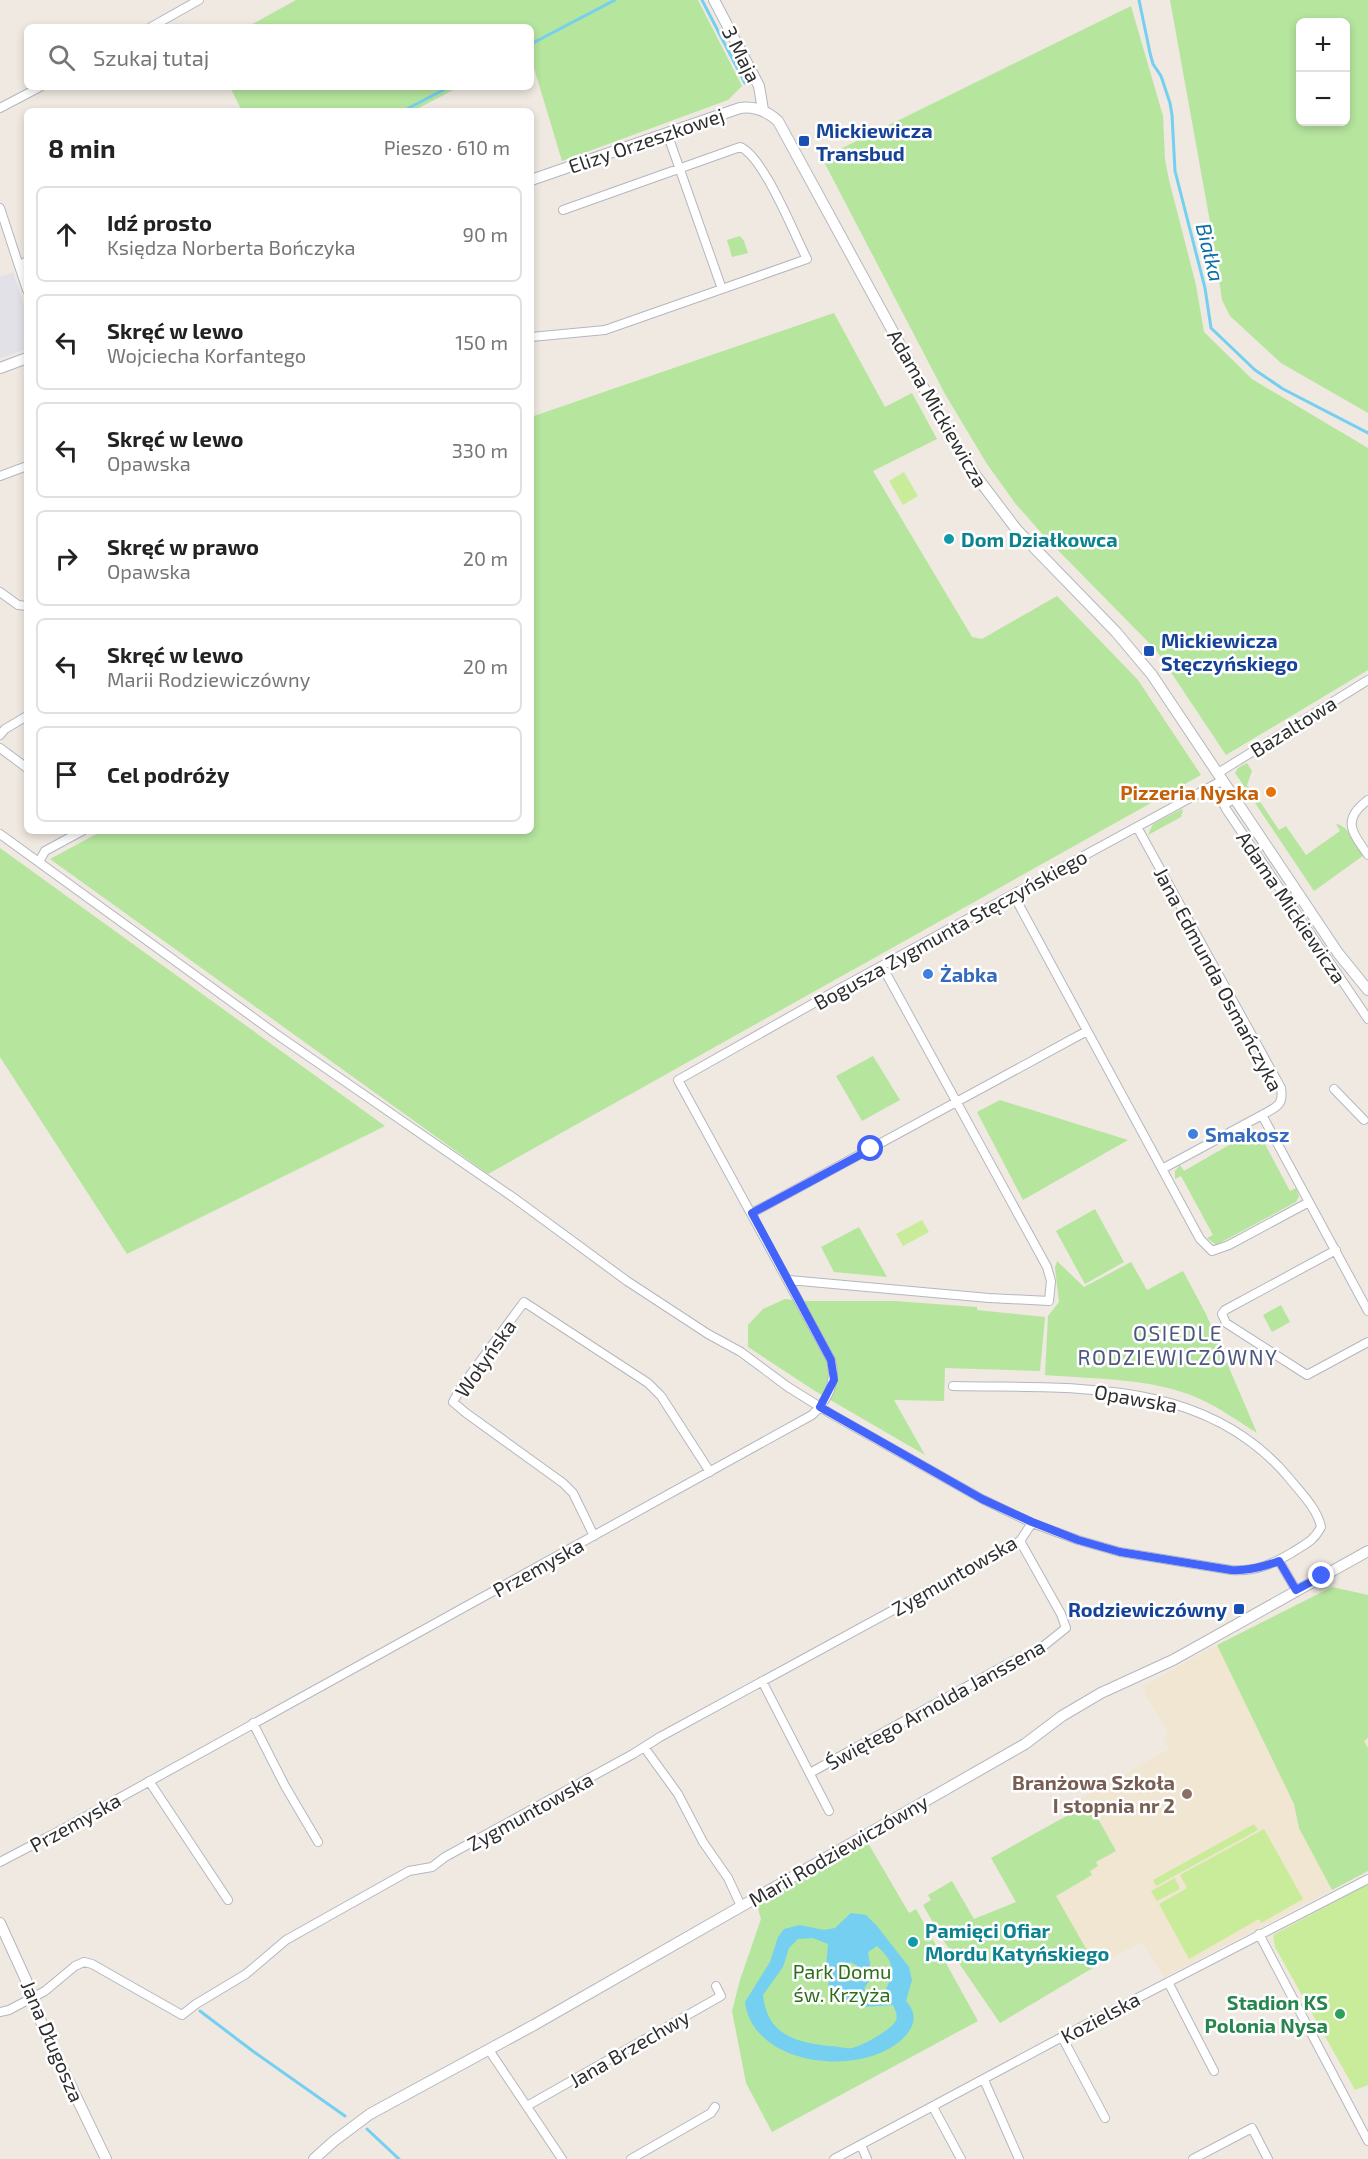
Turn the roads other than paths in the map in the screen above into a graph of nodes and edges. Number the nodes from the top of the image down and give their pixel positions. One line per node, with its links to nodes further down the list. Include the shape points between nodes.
1 (199, 0): 3 (street)
2 (714, 0): 6 (street, 3 Maja, via 759,86)
3 (156, 24)
4 (33, 90): 5 (street)
5 (0, 108)
6 (763, 110): 7 (street, Elizy Orzeszkowej, via 740,108); 26 (street, Adama Mickiewicza, via 778,121 790,140 927,394 976,476 1025,538 1152,675)
7 (667, 133): 8 (street); 9 (street, Elizy Orzeszkowej)
8 (680, 169): 11 (street); 13 (street); 13 (street, via 740,147 745,149 763,171 807,260)
9 (534, 179)
10 (0, 208): 12 (street)
11 (563, 210)
12 (23, 263)
13 (722, 289): 14 (street, via 604,330)
14 (534, 338)
15 (24, 359): 16 (street)
16 (0, 368)
17 (24, 467): 18 (street)
18 (0, 476)
19 (0, 592): 20 (street)
20 (24, 606)
21 (1368, 680): 26 (street, Bazaltowa)
22 (24, 718): 23 (street)
23 (0, 735)
24 (0, 748): 25 (street)
25 (24, 766)
26 (1221, 776): 27 (street, Adama Mickiewicza); 29 (street, Bogusza Zygmunta Stęczyńskiego)
27 (1235, 798): 36 (street, Adama Mickiewicza, via 1338,953); 37 (street, Adama Mickiewicza, via 1224,805 1226,809)
28 (1368, 800): 32 (street, via 1356,810 1351,826)
29 (1137, 826): 34 (street, Bogusza Zygmunta Stęczyńskiego); 41 (street, Jana Edmunda Osmańczyka, via 1281,1088 1280,1104)
30 (0, 834): 33 (street, Opawska)
31 (76, 834): 33 (street, via 45,851)
32 (1368, 855)
33 (39, 862): 51 (street, Opawska, via 627,1281)
34 (1013, 894): 35 (street, Bogusza Zygmunta Stęczyńskiego); 38 (street)
35 (882, 966): 40 (street); 45 (street, Bogusza Zygmunta Stęczyńskiego, via 678,1080)
36 (1368, 990)
37 (1368, 1019)
38 (1087, 1031): 40 (street); 43 (street)
39 (1334, 1089): 42 (street)
40 (958, 1102): 45 (street); 47 (street, via 1047,1267 1050,1300)
41 (1262, 1115): 43 (street); 44 (street, Jana Edmunda Osmańczyka)
42 (1367, 1120)
43 (1162, 1167): 44 (street, via 1200,1239 1212,1251)
44 (1309, 1202): 46 (street, Jana Edmunda Osmańczyka)
45 (752, 1213): 47 (street)
46 (1336, 1250): 48 (street, Jana Edmunda Osmańczyka); 49 (street, via 1222,1314 1226,1323 1306,1375)
47 (789, 1280): 51 (street, via 831,1360 834,1380)
48 (1368, 1311)
49 (1368, 1342)
50 (952, 1386): 57 (street, Opawska, via 1117,1391 1183,1405 1218,1420 1255,1444 1283,1471 1318,1517 1317,1536)
51 (820, 1407): 52 (street, Przemyska); 53 (street, Opawska, via 982,1499)
52 (710, 1472): 54 (street, Przemyska); 54 (street, Wołyńska, via 661,1396 648,1383 524,1302 453,1402 563,1483 573,1493)
53 (1032, 1522): 55 (street, Zygmuntowska); 57 (street, Opawska, via 1120,1552 1218,1569 1243,1571)
54 (594, 1536): 60 (street, Przemyska)
55 (1020, 1541): 59 (street, Zygmuntowska); 62 (street, Świętego Arnolda Janssena, via 1066,1628 1041,1647)
56 (1368, 1551): 58 (street, Marii Rodziewiczówny)
57 (1279, 1561): 58 (street)
58 (1296, 1590): 69 (street, Marii Rodziewiczówny, via 1173,1660 1101,1693 1024,1744)
59 (762, 1681): 61 (street, Zygmuntowska); 62 (street, Świętego Arnolda Janssena)
60 (253, 1723): 63 (street, Przemyska); 65 (street)
61 (644, 1747): 69 (street, via 678,1794); 74 (street, Zygmuntowska, via 432,1867 409,1871 296,1934 246,1974 182,2015 84,1962)
62 (810, 1773): 64 (street, Świętego Arnolda Janssena)
63 (149, 1781): 66 (street, Przemyska); 68 (street)
64 (829, 1811)
65 (318, 1842)
66 (0, 1862)
67 (1368, 1879): 71 (street, Kozielska)
68 (228, 1900)
69 (741, 1906): 77 (street, Marii Rodziewiczówny)
70 (0, 1923): 74 (street, Jana Długosza)
71 (1259, 1934): 72 (street, Kozielska); 84 (street)
72 (1168, 1982): 76 (street, Kozielska); 78 (street)
73 (716, 1986): 80 (street, Jana Brzechwy, via 721,1996)
74 (32, 1998): 75 (street); 86 (street, Jana Długosza)
75 (0, 2012)
76 (1062, 2037): 79 (street, Kozielska); 83 (street)
77 (489, 2049): 80 (street); 87 (street, Marii Rodziewiczówny, via 370,2114)
78 (1214, 2071)
79 (984, 2080): 82 (street, Kozielska); 93 (street)
80 (527, 2106): 88 (street)
81 (715, 2107): 89 (street, via 711,2114)
82 (933, 2107): 85 (street, Kozielska); 92 (street)
83 (1105, 2118)
84 (1368, 2141)
85 (861, 2145): 90 (street, Kozielska); 91 (street)
86 (106, 2159)
87 (314, 2159)
88 (562, 2159)
89 (631, 2159)
90 (834, 2159)
91 (867, 2159)
92 (961, 2159)
93 (1019, 2159)
94 (1193, 2159): 95 (street, via 1252,2128)
95 (1268, 2159)

